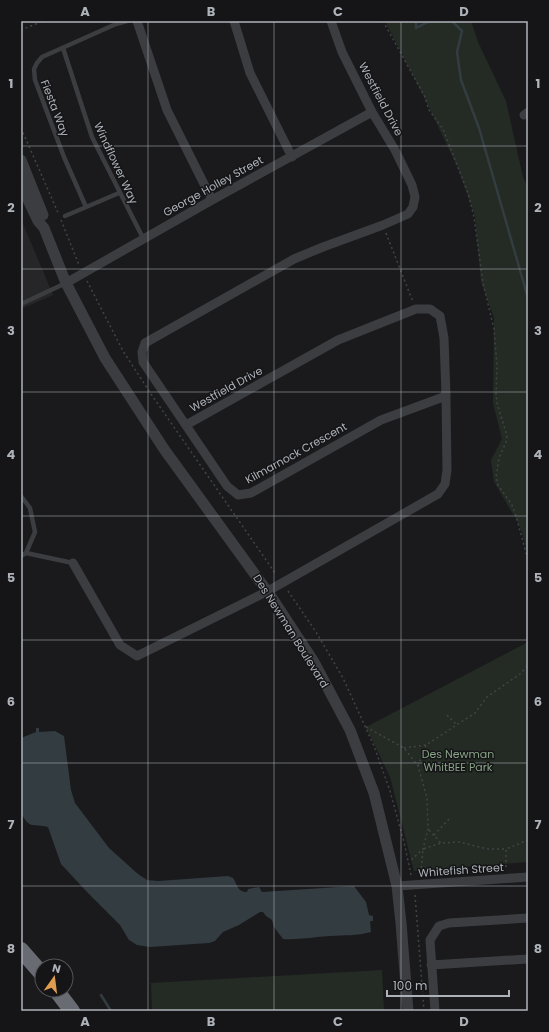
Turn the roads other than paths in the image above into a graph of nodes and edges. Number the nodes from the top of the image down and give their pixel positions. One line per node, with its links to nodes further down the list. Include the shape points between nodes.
1 (127, 21): 5 (lane, Fiesta Way)
2 (137, 21): 11 (street, via 166,110)
3 (234, 21): 7 (street, via 250,73)
4 (331, 21): 6 (street, Westfield Drive, via 342,52)
5 (63, 48): 10 (lane, Windflower Way, via 92,137); 12 (lane, Fiesta Way, via 37,63 34,69 35,80)
6 (372, 112): 7 (street, George Holley Street); 19 (street, Westfield Drive, via 399,157 412,185 414,207 408,214 383,225 294,259 145,343 142,352 143,362)
7 (292, 157): 11 (street, George Holley Street)
8 (21, 160): 14 (street, Des Newman Boulevard, via 44,218)
9 (21, 186): 14 (street, Des Newman Boulevard)
10 (119, 193): 12 (lane); 15 (lane, Windflower Way)
11 (212, 200): 15 (street, George Holley Street)
12 (86, 207): 13 (lane)
13 (65, 216)
14 (44, 228): 16 (street, Des Newman Boulevard)
15 (143, 238): 16 (street, George Holley Street)
16 (66, 283): 17 (lane); 23 (street, Des Newman Boulevard, via 105,358 164,449)
17 (21, 304)
18 (446, 396): 19 (street, Kilmarnock Crescent, via 381,420 252,493 238,495 226,486); 19 (street, Westfield Drive, via 444,338 440,316 430,309 416,309 338,340); 23 (street, via 447,470 446,484 441,491)
19 (186, 425)
20 (21, 496): 21 (lane, via 30,508 35,532)
21 (23, 554): 22 (lane)
22 (73, 563): 23 (street, via 120,646 137,656)
23 (268, 591): 25 (street, Des Newman Boulevard, via 314,662 350,730 374,793)
24 (528, 877): 25 (street, Whitefish Street)
25 (397, 886): 33 (street, Des Newman Boulevard)
26 (528, 918): 30 (street, via 449,923 439,926 430,940)
27 (21, 950): 29 (highway)
28 (528, 959): 30 (street)
29 (34, 965)
30 (431, 965): 34 (street)
31 (62, 998): 32 (highway)
32 (72, 1011)
33 (408, 1011)
34 (435, 1011)

